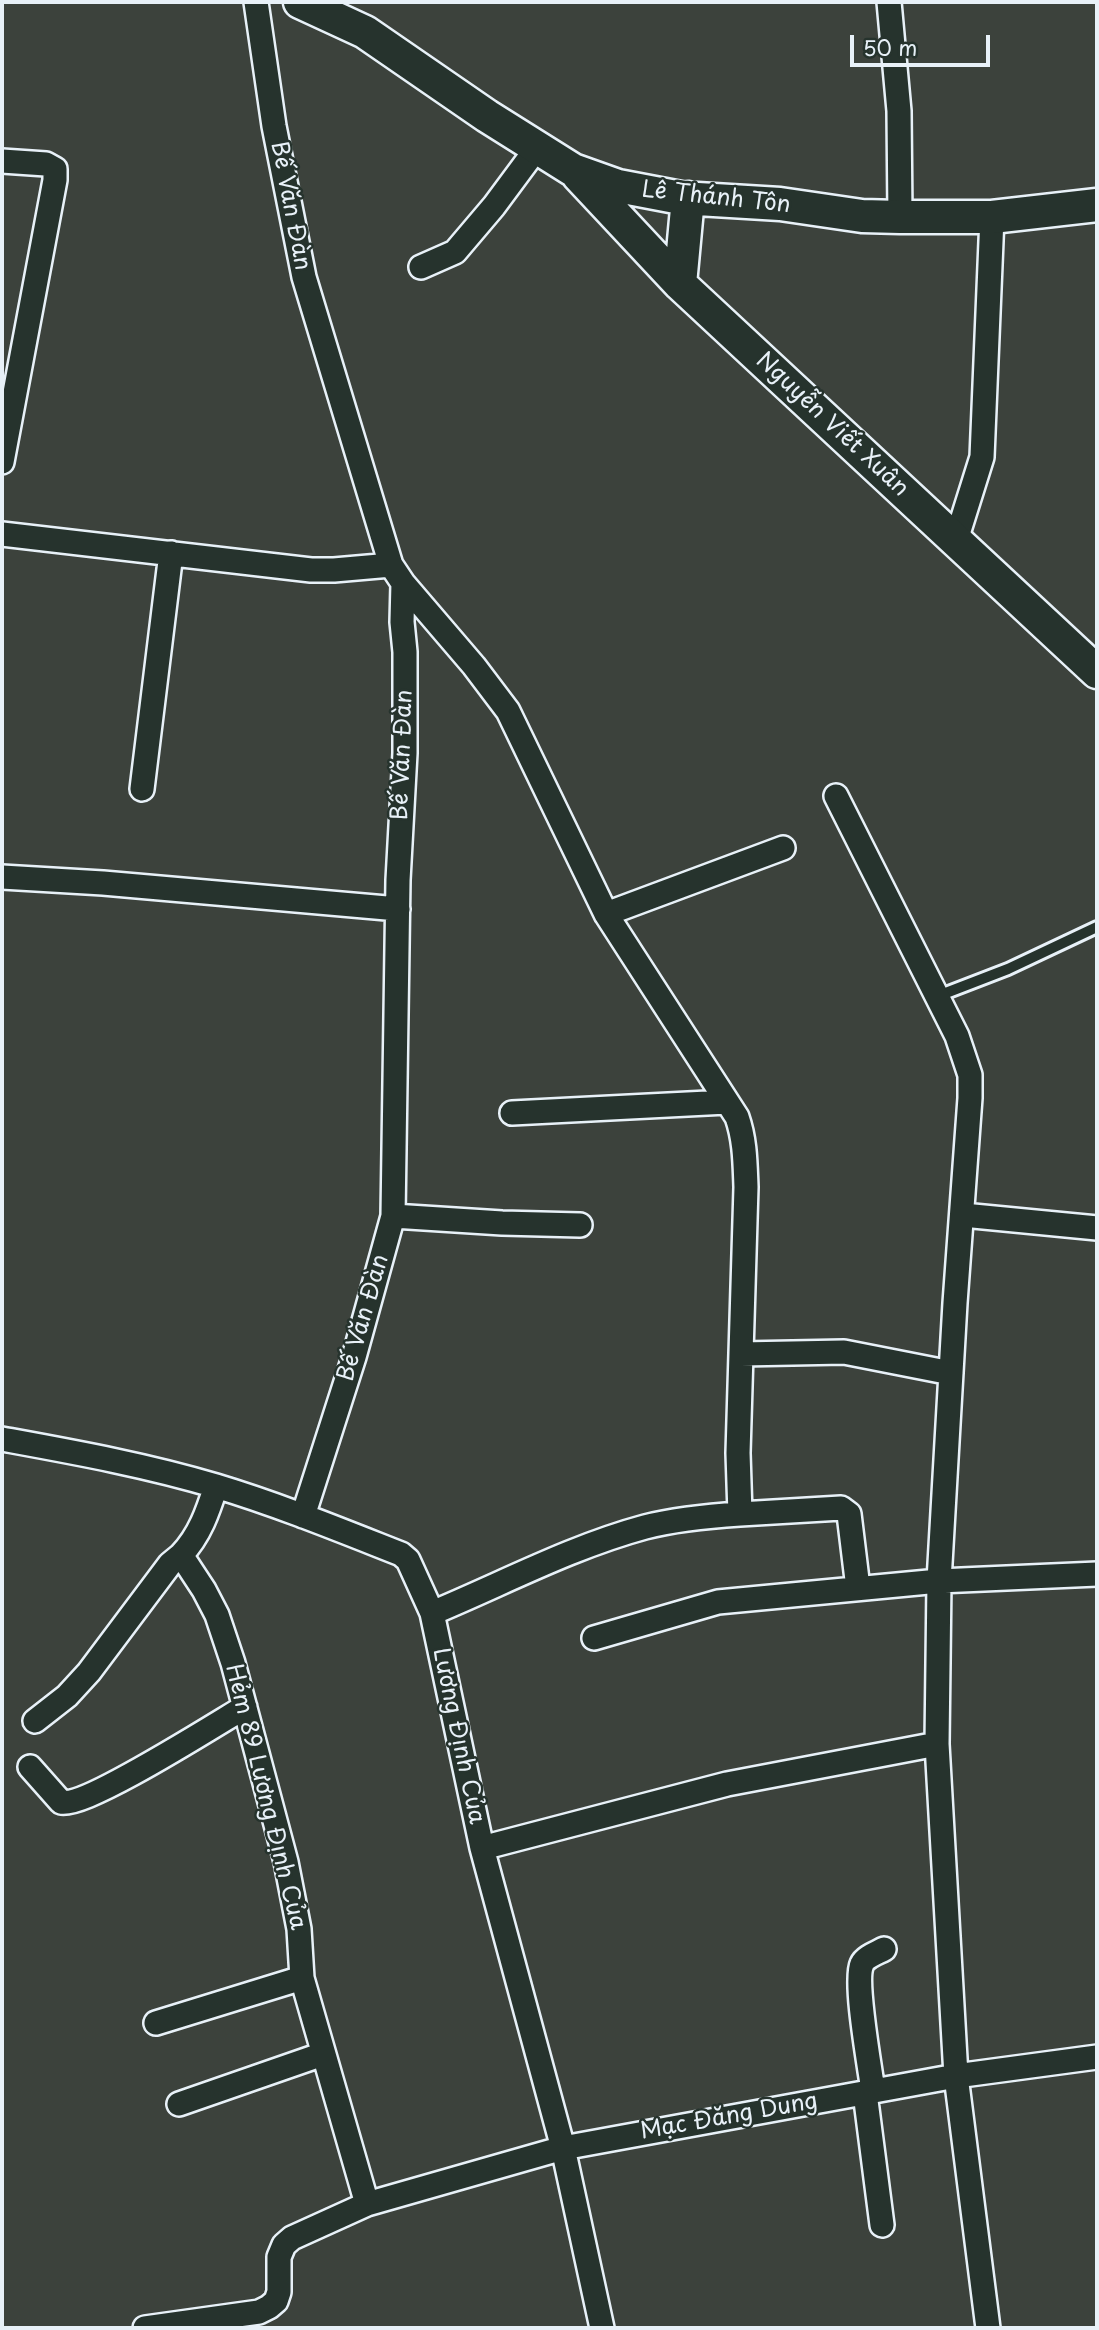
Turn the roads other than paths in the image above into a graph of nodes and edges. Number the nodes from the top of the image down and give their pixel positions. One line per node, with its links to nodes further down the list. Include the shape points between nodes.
1 (256, 2): 17 (street, Bế Văn Đàn, via 274,126 304,277)
2 (300, 2): 4 (main road, Lê Thánh Tôn, via 365,32)
3 (889, 2): 9 (street, via 900,111)
4 (537, 148): 6 (main road, Lê Thánh Tôn); 11 (street, via 455,252)
5 (2, 161): 13 (street, via 46,164 55,169 55,180)
6 (573, 170): 7 (main road, Lê Thánh Tôn, via 618,186); 12 (main road, Nguyễn Viết Xuân)
7 (688, 198): 9 (main road, Lê Thánh Tôn); 12 (main road)
8 (1097, 205): 10 (main road, Lê Thánh Tôn)
9 (900, 217): 10 (main road, Lê Thánh Tôn)
10 (992, 218): 15 (street, via 982,457)
11 (421, 267)
12 (680, 284): 15 (main road, Nguyễn Viết Xuân)
13 (2, 462)
14 (2, 534): 16 (street)
15 (956, 540): 18 (main road, Nguyễn Viết Xuân)
16 (171, 554): 17 (street, via 311,570); 19 (street)
17 (397, 574): 23 (street, Bế Văn Đàn, via 405,652); 24 (street, via 508,711)
18 (1097, 672)
19 (142, 789)
20 (836, 796): 26 (street)
21 (783, 848): 24 (street)
22 (2, 877): 23 (street)
23 (398, 909): 30 (street, Bế Văn Đàn)
24 (606, 914): 27 (street)
25 (1097, 927): 26 (lane)
26 (938, 996): 29 (street, via 970,1075)
27 (727, 1102): 28 (street); 33 (street, via 740,1125 745,1150)
28 (512, 1113)
29 (963, 1215): 32 (street); 34 (street)
30 (393, 1216): 31 (street); 38 (street, Bế Văn Đàn)
31 (580, 1225)
32 (1097, 1228)
33 (741, 1354): 34 (street, via 844,1352); 37 (street)
34 (951, 1373): 41 (street)
35 (2, 1439): 36 (street, Lương Định Của)
36 (216, 1486): 38 (street, Lương Định Của); 39 (street, via 200,1529)
37 (740, 1514): 42 (street, via 847,1510); 43 (street, via 683,1520 605,1540)
38 (303, 1516): 43 (street, Lương Định Của, via 401,1554 413,1567)
39 (181, 1555): 45 (street, Hẻm 89 Lương Định Của, via 217,1615); 46 (street, via 89,1672)
40 (1097, 1574): 41 (street)
41 (939, 1581): 42 (street); 47 (street)
42 (858, 1588): 44 (street, via 718,1602)
43 (432, 1613): 49 (street, Lương Định Của)
44 (594, 1638)
45 (245, 1707): 48 (street, via 80,1801 61,1802); 51 (street, Hẻm 89 Lương Định Của, via 286,1862 299,1929)
46 (35, 1721)
47 (937, 1744): 49 (street, via 727,1784); 55 (street)
48 (30, 1767)
49 (482, 1848): 58 (street, Lương Định Của)
50 (884, 1949): 56 (street, via 860,1966)
51 (302, 1978): 52 (street); 53 (street, Hẻm 89 Lương Định Của)
52 (156, 2023)
53 (323, 2054): 57 (street); 59 (street, Hẻm 89 Lương Định Của)
54 (1097, 2057): 55 (street, Mạc Đăng Dung)
55 (956, 2076): 56 (street, Mạc Đăng Dung); 63 (street)
56 (869, 2092): 58 (street, Mạc Đăng Dung); 60 (street)
57 (179, 2104)
58 (563, 2148): 59 (street, Mạc Đăng Dung); 62 (street, Lương Định Của)
59 (367, 2204): 61 (street, Mạc Đăng Dung, via 284,2245 279,2257 279,2292 269,2307)
60 (882, 2225)
61 (145, 2328)
62 (602, 2328)
63 (988, 2328)

